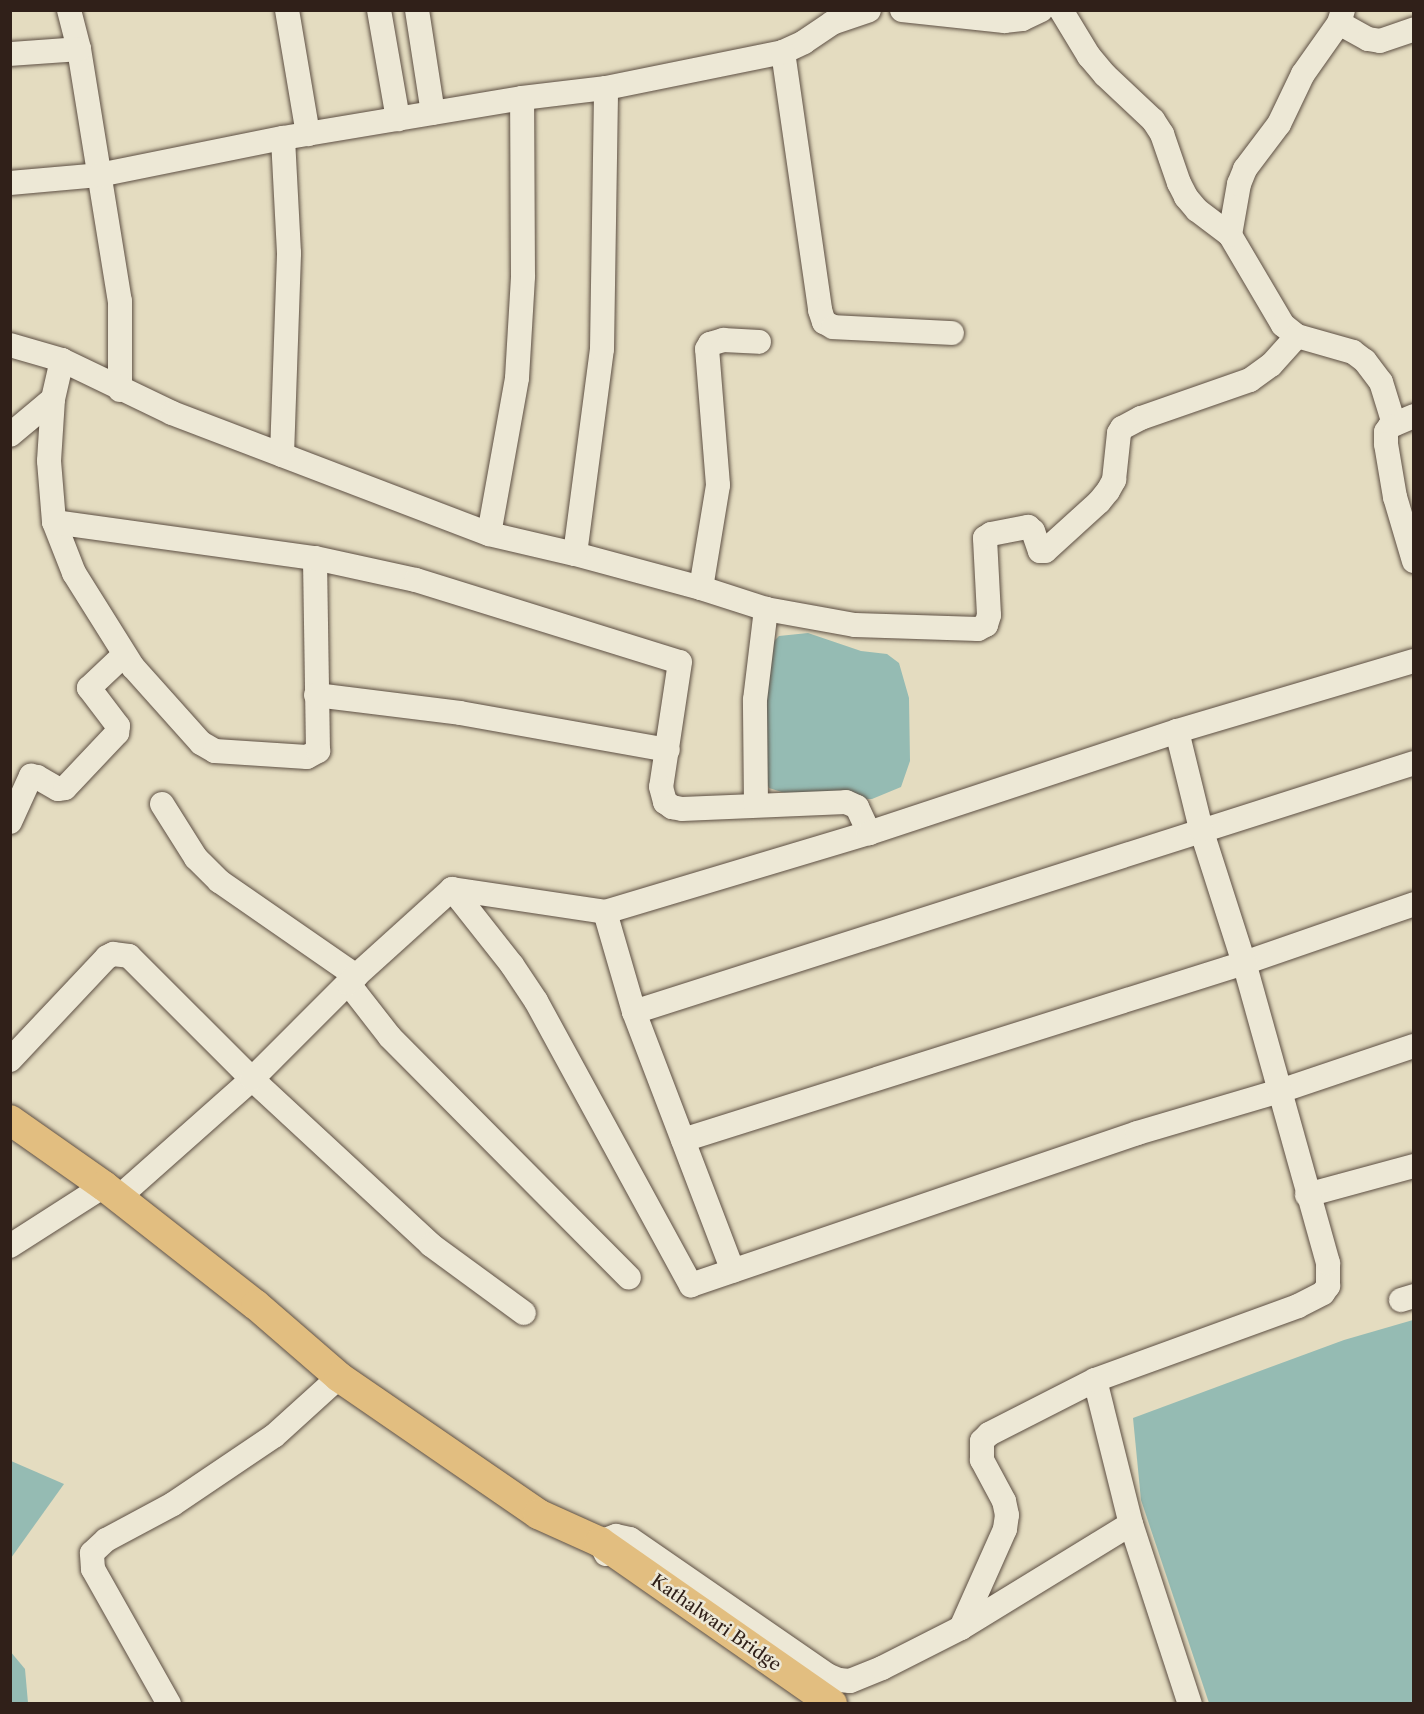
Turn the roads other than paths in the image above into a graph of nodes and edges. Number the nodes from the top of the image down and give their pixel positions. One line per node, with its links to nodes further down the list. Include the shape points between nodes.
1 (69, 10): 11 (street)
2 (287, 10): 18 (street)
3 (380, 10): 17 (street)
4 (417, 10): 16 (street)
5 (869, 10): 12 (street, via 832,23)
6 (902, 10): 7 (street, via 1004,21 1022,19)
7 (1041, 10)
8 (1061, 10): 22 (street, via 1089,56 1153,120 1186,197)
9 (1341, 17): 10 (street, via 1368,39 1380,41); 22 (street, via 1303,74 1279,123 1245,169)
10 (1413, 29)
11 (79, 49): 13 (street); 20 (street)
12 (783, 52): 14 (street); 23 (street, via 824,322 833,327)
13 (10, 54)
14 (606, 88): 15 (street); 36 (street, via 602,349)
15 (522, 98): 16 (street); 35 (street, via 523,276 517,378)
16 (433, 113): 17 (street)
17 (398, 119): 18 (street)
18 (308, 134): 19 (street)
19 (283, 138): 20 (street); 32 (street, via 289,253)
20 (99, 175): 21 (street); 28 (street, via 120,301)
21 (10, 183)
22 (1230, 235): 24 (street, via 1278,317)
23 (952, 333)
24 (1297, 336): 30 (street, via 1353,352 1365,361); 40 (street, via 1250,381 1122,428 1114,480 1108,491 1045,551 1040,551 1028,527 985,538 989,615 983,627 855,625)
25 (759, 342): 39 (street, via 723,340 707,349 718,485)
26 (10, 345): 27 (street)
27 (62, 360): 28 (street); 29 (street)
28 (120, 390): 32 (street)
29 (53, 399): 31 (street); 34 (street, via 50,461)
30 (1404, 420): 33 (street, via 1386,432 1386,444)
31 (10, 435)
32 (282, 455): 35 (street)
33 (1405, 501): 38 (street)
34 (54, 522): 37 (street); 41 (street, via 74,573)
35 (489, 534): 36 (street)
36 (575, 554): 39 (street)
37 (315, 558): 43 (street); 45 (street, via 416,580 680,662)
38 (1413, 561)
39 (701, 588): 40 (street)
40 (766, 609): 48 (street, via 755,699)
41 (124, 655): 43 (street, via 169,710 215,751 307,758 316,754); 49 (street, via 89,688 118,726 117,733 65,788 54,788 31,776)
42 (1413, 661): 44 (street)
43 (316, 695): 45 (street, via 460,712)
44 (1177, 732): 50 (street); 51 (street)
45 (668, 750): 48 (street, via 661,787 662,796 672,807)
46 (1413, 763): 50 (street)
47 (162, 804): 56 (street, via 196,858 219,881)
48 (756, 804): 51 (street, via 846,802 857,807)
49 (10, 822)
50 (1201, 829): 55 (street); 57 (street)
51 (870, 833): 54 (street)
52 (452, 889): 54 (street); 56 (street); 68 (street, via 513,965 536,1001 691,1285)
53 (1413, 904): 55 (street)
54 (605, 912): 57 (street)
55 (1244, 963): 61 (street); 63 (street)
56 (352, 980): 60 (street); 69 (street, via 390,1038)
57 (634, 1012): 63 (street)
58 (1413, 1046): 61 (street)
59 (10, 1060): 60 (street, via 100,963 113,954 123,953 135,960)
60 (252, 1079): 65 (street); 70 (street, via 431,1245)
61 (1280, 1091): 66 (street); 68 (street, via 1137,1133)
62 (10, 1120): 65 (main road, Kathalwari Bridge)
63 (683, 1140): 68 (street)
64 (1413, 1166): 66 (street)
65 (111, 1192): 67 (street); 71 (main road, Kathalwari Bridge, via 256,1305)
66 (1307, 1195): 72 (street, via 1328,1263 1328,1286 1323,1293 1298,1306)
67 (10, 1246)
68 (733, 1271)
69 (629, 1278)
70 (524, 1313)
71 (339, 1377): 74 (main road, Kathalwari Bridge, via 538,1514); 76 (street, via 274,1436 173,1504 106,1540 92,1552 93,1569)
72 (1095, 1380): 73 (street); 75 (street, via 1005,1424 982,1441 982,1460 1004,1501 1007,1515 1005,1529)
73 (1131, 1524): 75 (street); 79 (street)
74 (600, 1542): 75 (street, via 622,1536 643,1546 839,1680 861,1678); 77 (street, via 612,1569); 78 (main road, Kathalwari Bridge)
75 (961, 1628)
76 (169, 1704)
77 (812, 1704)
78 (832, 1704)
79 (1190, 1704)

